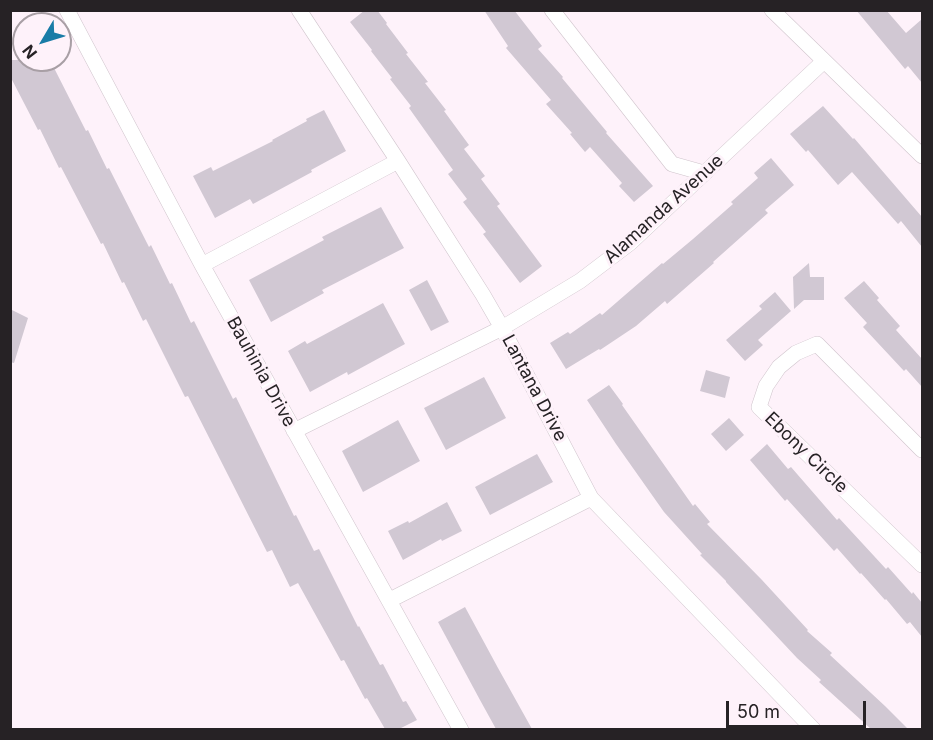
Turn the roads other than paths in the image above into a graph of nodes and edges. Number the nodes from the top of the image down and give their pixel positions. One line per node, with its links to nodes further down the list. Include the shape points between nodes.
1 (67, 10): 9 (street, Bauhinia Drive)
2 (299, 10): 7 (street, Lantana Drive)
3 (552, 10): 8 (street, via 672,164)
4 (772, 10): 5 (street)
5 (824, 61): 6 (street); 8 (street, Alamanda Avenue)
6 (922, 156)
7 (398, 161): 9 (street); 10 (street, Lantana Drive)
8 (704, 173): 10 (street, Alamanda Avenue, via 630,243 580,281)
9 (202, 265): 11 (street, Bauhinia Drive)
10 (502, 328): 11 (street, Alamanda Avenue); 13 (street, Lantana Drive)
11 (294, 431): 15 (street, Bauhinia Drive)
12 (922, 450): 14 (street, Ebony Circle, via 817,344 796,353 779,367 766,386 759,407)
13 (591, 498): 15 (street); 17 (street, Lantana Drive)
14 (922, 565)
15 (390, 600): 16 (street, Bauhinia Drive)
16 (461, 729)
17 (814, 729)

